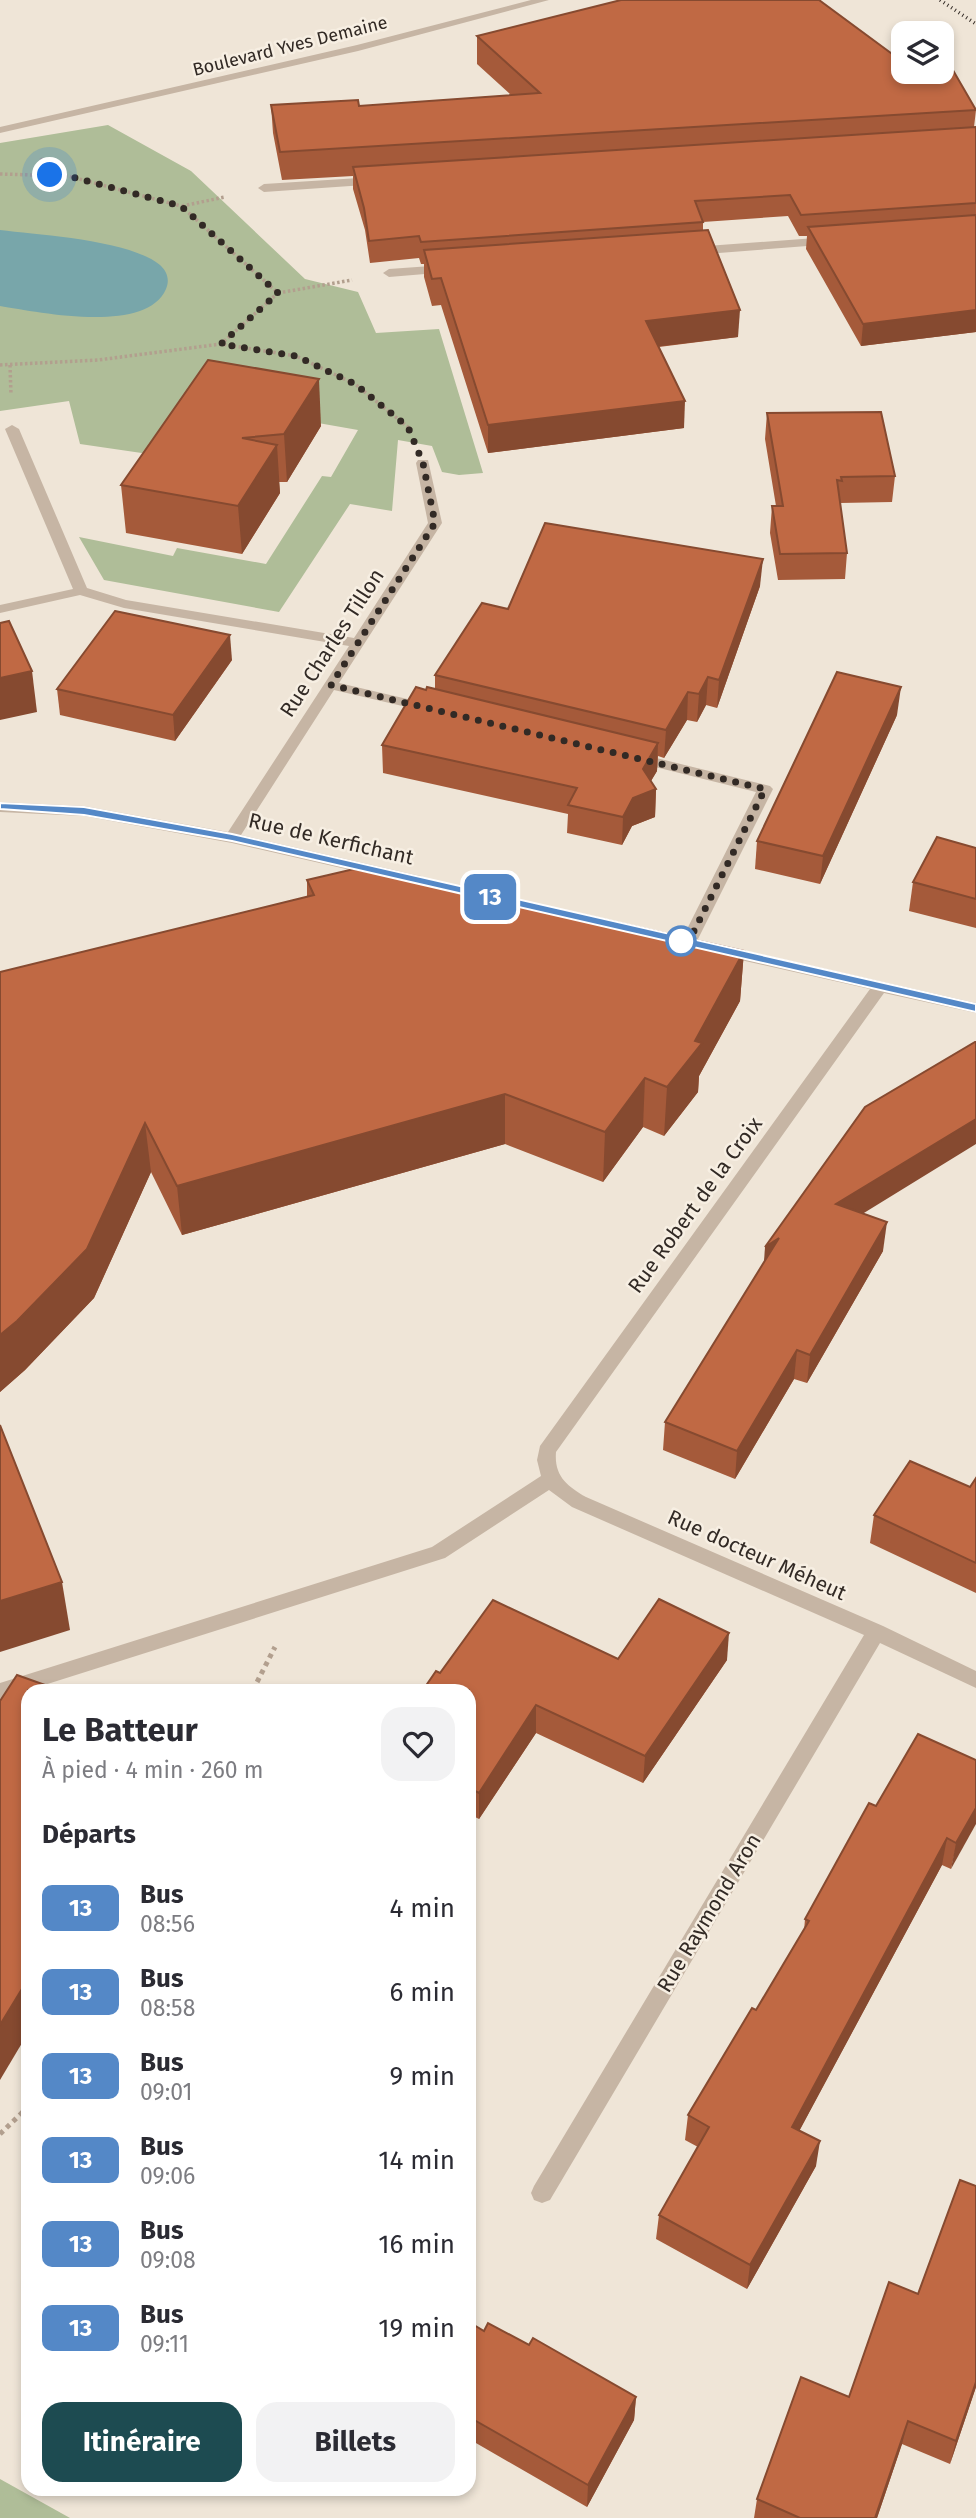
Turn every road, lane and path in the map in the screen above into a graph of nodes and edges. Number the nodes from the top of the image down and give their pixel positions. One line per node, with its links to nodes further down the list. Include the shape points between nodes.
1 (544, 0): 2 (street, Boulevard Yves Demaine)
2 (125, 103): 3 (street, Boulevard Yves Demaine); 4 (street, Boulevard Yves Demaine)
3 (0, 121)
4 (0, 130)
5 (0, 174): 12 (path, via 68,176 181,206)
6 (390, 180): 7 (street)
7 (264, 188)
8 (839, 240): 9 (street)
9 (676, 252)
10 (457, 268): 11 (street)
11 (389, 273): 12 (path)
12 (278, 293): 13 (path)
13 (221, 344): 14 (path, via 99,360); 16 (path, via 296,356 355,384 408,427)
14 (0, 365)
15 (12, 429): 17 (street)
16 (423, 463): 19 (street, Rue Charles Tillon, via 435,523)
17 (81, 591): 18 (street); 19 (street, via 124,604)
18 (0, 609)
19 (358, 643): 20 (street, Rue Charles Tillon)
20 (331, 685): 21 (street); 24 (street, Rue Charles Tillon)
21 (439, 711)
22 (616, 753): 26 (street, via 765,789 681,941)
23 (0, 807): 24 (street, Rue de Kerfichant, via 84,811)
24 (232, 838): 25 (street, Rue de Kerfichant)
25 (438, 885)
26 (880, 987): 27 (street); 28 (street, Rue Robert de la Croix, via 547,1451 545,1466)
27 (976, 1008)
28 (551, 1479): 29 (street, Rue docteur Méheut, via 561,1492 579,1502); 32 (street, via 439,1553)
29 (876, 1632): 30 (street, Rue docteur Méheut); 36 (street, Rue Raymond Aron)
30 (976, 1680)
31 (21, 1684): 33 (street)
32 (22, 1684)
33 (0, 1691)
34 (21, 2114): 35 (path)
35 (0, 2134)
36 (542, 2193)

